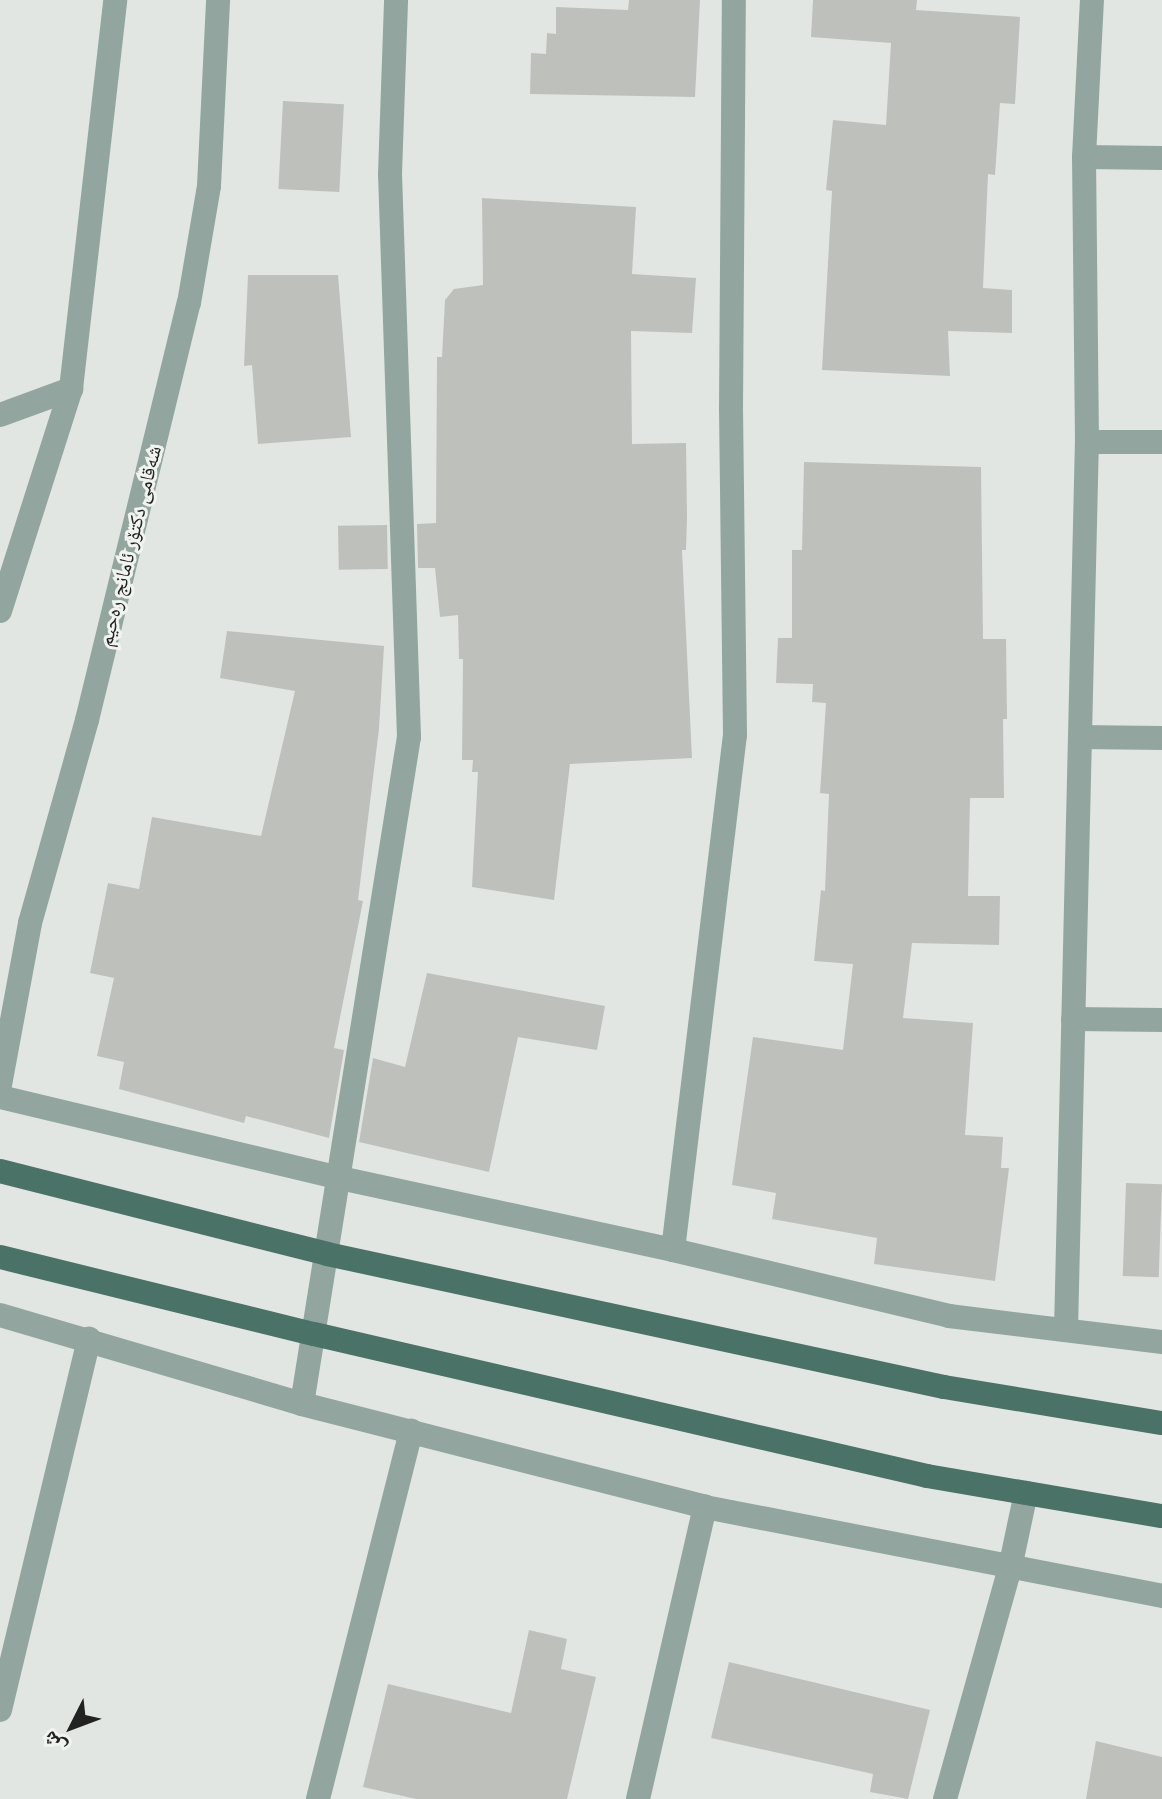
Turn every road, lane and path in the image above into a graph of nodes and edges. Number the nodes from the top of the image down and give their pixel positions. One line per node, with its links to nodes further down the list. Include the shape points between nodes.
1 (115, 0): 8 (street)
2 (218, 0): 17 (street, شەقامی دکتۆر ئامانج رەحیم, via 209,186 189,303 87,720 30,923)
3 (396, 0): 20 (street, via 390,174 409,737)
4 (734, 0): 21 (street, via 735,735)
5 (1092, 0): 6 (street)
6 (1084, 157): 7 (street); 10 (street)
7 (1162, 158)
8 (71, 389): 9 (street); 12 (street)
9 (0, 415)
10 (1087, 442): 11 (street); 13 (street)
11 (1162, 442)
12 (0, 611)
13 (1080, 737): 14 (street); 15 (street)
14 (1162, 738)
15 (1073, 1019): 16 (street); 25 (street)
16 (1162, 1020)
17 (0, 1085)
18 (0, 1097): 20 (street)
19 (0, 1171): 22 (main road)
20 (340, 1178): 21 (street); 22 (street)
21 (673, 1250): 25 (street, via 949,1316)
22 (327, 1254): 26 (street); 30 (main road, via 944,1387)
23 (0, 1257): 26 (main road)
24 (0, 1315): 27 (street)
25 (1066, 1330): 28 (street)
26 (314, 1334): 29 (street); 32 (main road, via 927,1476)
27 (89, 1339): 29 (street); 37 (street)
28 (1162, 1342)
29 (302, 1404): 31 (street)
30 (1162, 1423)
31 (411, 1431): 33 (street); 38 (street)
32 (1026, 1493): 34 (main road); 35 (street)
33 (705, 1507): 35 (street); 39 (street)
34 (1162, 1516)
35 (1010, 1568): 36 (street); 40 (street)
36 (1162, 1596)
37 (0, 1710)
38 (318, 1799)
39 (638, 1799)
40 (945, 1799)

